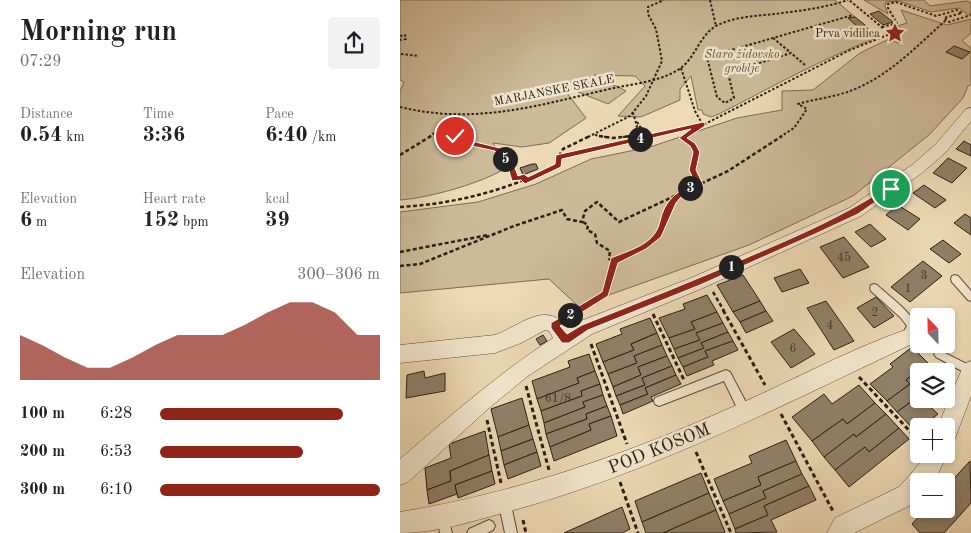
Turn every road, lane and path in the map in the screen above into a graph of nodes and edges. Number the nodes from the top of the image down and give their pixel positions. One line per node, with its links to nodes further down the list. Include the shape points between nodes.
1 (664, 0): 19 (path, via 648,7 662,61)
2 (710, 0): 7 (path)
3 (849, 0): 7 (path); 8 (path)
4 (853, 15): 12 (path)
5 (971, 15): 6 (path)
6 (946, 20): 8 (path, via 944,18 962,13 957,10 936,16 896,2 888,4 888,8 897,23); 31 (path, via 883,73 850,90 798,104 807,109 794,128 728,171)
7 (716, 26): 18 (path)
8 (882, 27): 9 (path)
9 (890, 33): 10 (path); 25 (path)
10 (896, 33)
11 (400, 36): 13 (path, via 405,35 406,39)
12 (773, 38): 14 (path); 14 (path, via 707,57 718,97 725,103 734,98 728,73)
13 (400, 40)
14 (791, 53): 17 (path)
15 (400, 54): 16 (path)
16 (419, 56)
17 (805, 65)
18 (681, 68): 19 (path, MARJANSKE SKALE); 25 (path, via 694,112)
19 (654, 78): 22 (path); 23 (path, MARJANSKE SKALE, via 536,106)
20 (400, 107): 23 (path, MARJANSKE SKALE, via 435,116)
21 (971, 112): 39 (street, via 917,169 855,212)
22 (633, 113): 24 (path); 26 (path)
23 (457, 116): 28 (path); 30 (path, via 454,127 458,139 497,149 513,170 515,179 524,176)
24 (635, 118): 26 (path, via 637,126 631,136 613,138); 27 (path, via 641,128)
25 (703, 125): 27 (path); 31 (path, via 683,138 692,144 696,152 693,170)
26 (594, 134): 29 (path, via 563,149)
27 (652, 136): 29 (path)
28 (400, 155)
29 (558, 157): 30 (path, via 558,165)
30 (525, 181): 33 (path, via 477,198)
31 (699, 184): 32 (path)
32 (680, 194): 34 (path, via 619,222 597,202 585,211); 37 (path, via 667,210 658,235 644,247)
33 (400, 207)
34 (582, 222): 35 (path, via 567,219 562,210); 37 (path, via 588,225 587,230 594,234 597,243 610,251 610,260)
35 (494, 234): 36 (path); 38 (path, via 420,264)
36 (400, 252)
37 (614, 261): 44 (path, via 605,294)
38 (400, 266)
39 (706, 279): 44 (street, via 585,328); 54 (path)
40 (955, 279): 42 (lane)
41 (874, 288): 45 (lane, via 912,326)
42 (971, 297)
43 (653, 314): 51 (path)
44 (560, 333): 47 (street, via 545,322 496,344); 62 (street)
45 (906, 338): 54 (street, POD KOSOM)
46 (592, 346): 61 (path)
47 (400, 354)
48 (939, 354): 49 (lane)
49 (971, 370): 57 (street)
50 (861, 380): 58 (path)
51 (684, 381)
52 (526, 388): 60 (path)
53 (659, 402): 55 (lane, via 726,375)
54 (777, 406): 55 (street, POD KOSOM); 67 (path)
55 (745, 412): 61 (street, POD KOSOM)
56 (486, 418): 64 (path)
57 (952, 418)
58 (910, 432)
59 (698, 456): 75 (path)
60 (546, 459)
61 (633, 460): 64 (street, POD KOSOM, via 554,488)
62 (400, 474)
63 (622, 487): 74 (path)
64 (503, 492): 69 (street, POD KOSOM); 72 (lane)
65 (910, 492): 67 (street, via 844,526)
66 (522, 518): 73 (path)
67 (837, 523)
68 (400, 524): 69 (street, POD KOSOM)
69 (444, 525)
70 (489, 526): 71 (lane)
71 (473, 533)
72 (512, 533)
73 (526, 533)
74 (638, 533)
75 (731, 533)

